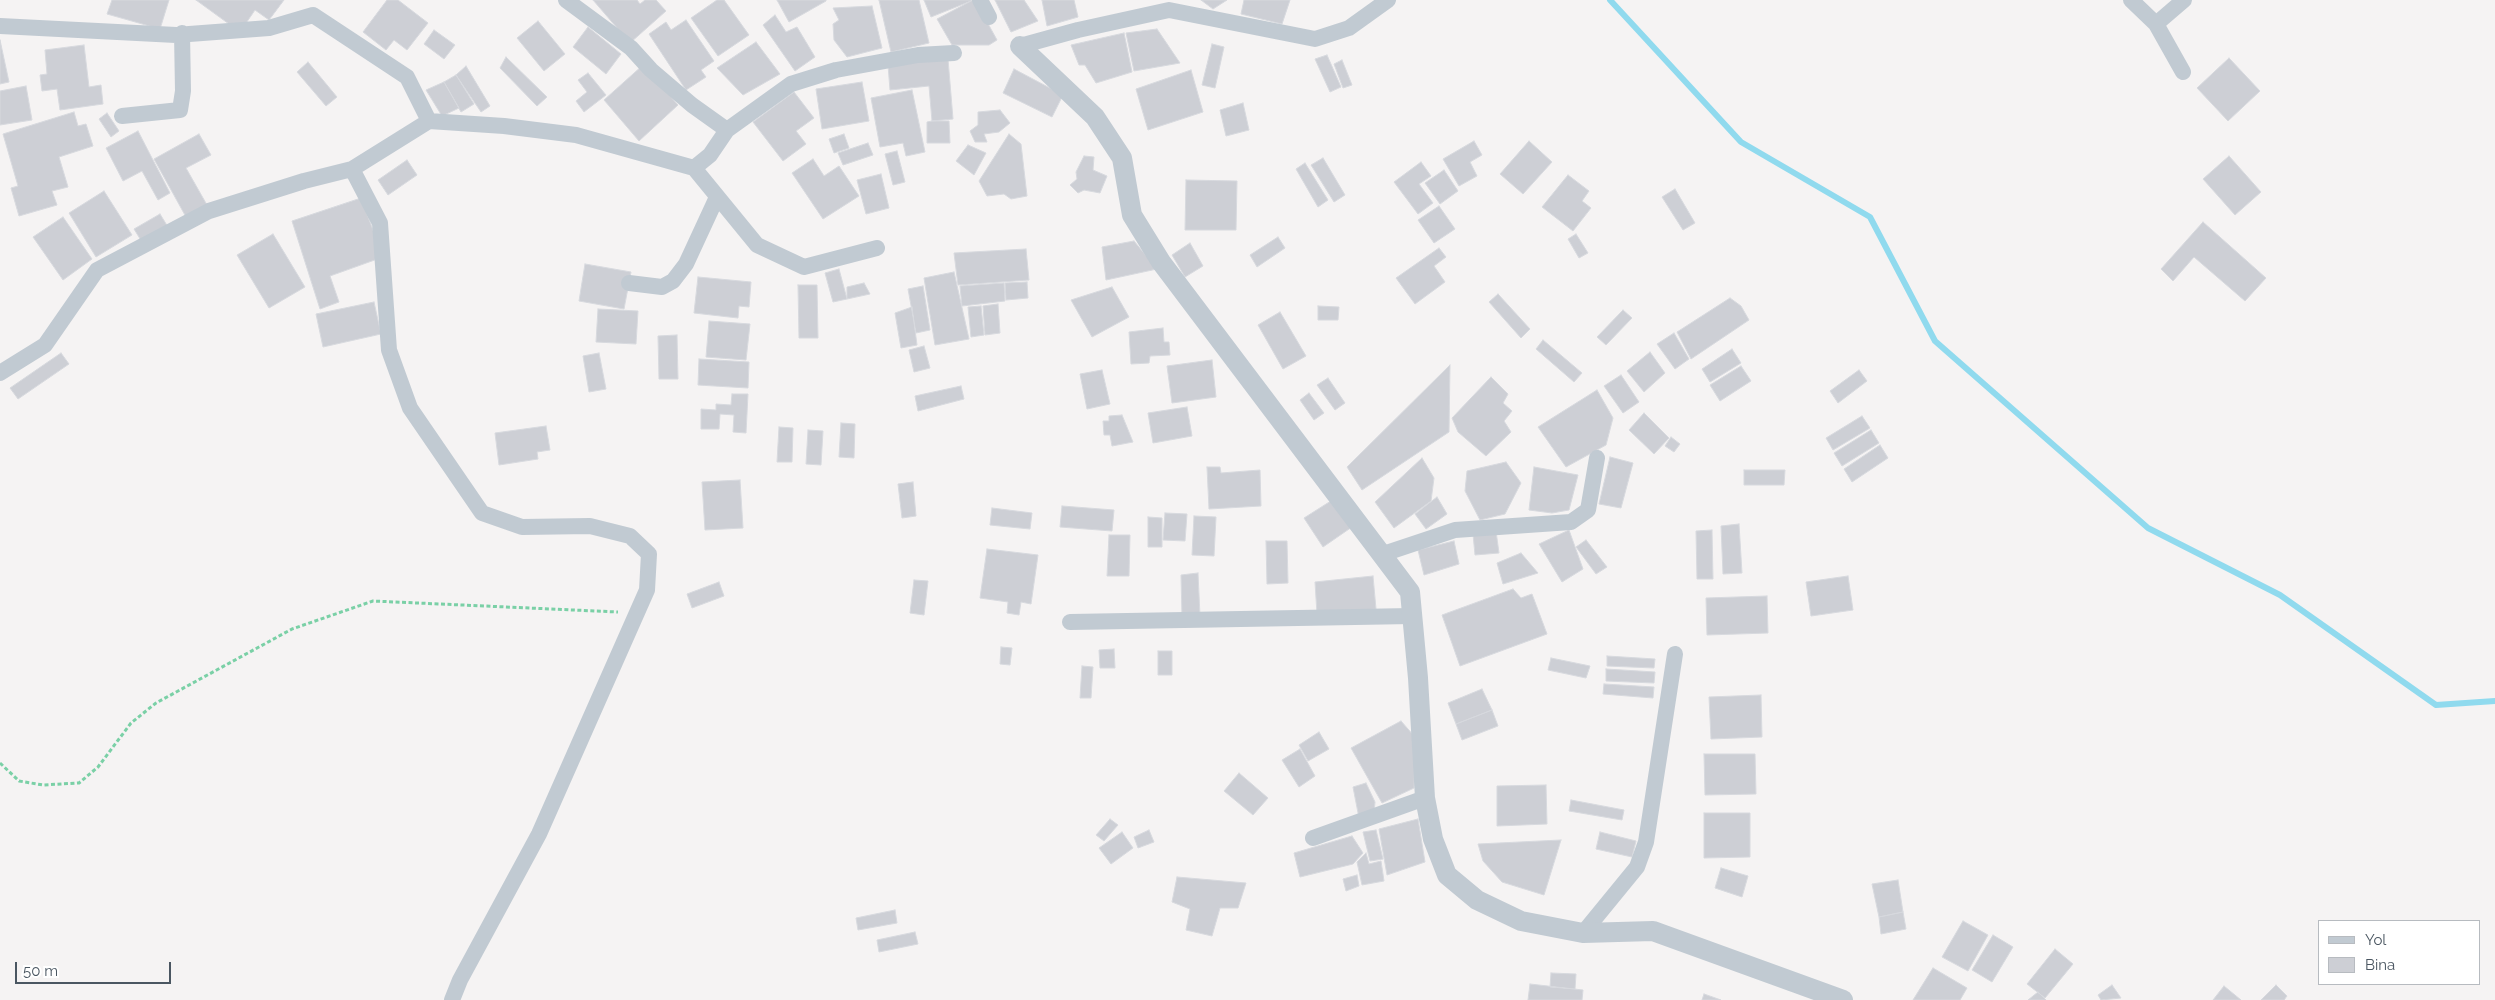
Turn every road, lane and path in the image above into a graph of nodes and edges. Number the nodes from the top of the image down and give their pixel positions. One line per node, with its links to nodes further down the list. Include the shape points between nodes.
1 (566, 0): 16 (street, via 631,48 692,105)
2 (980, 0): 7 (street)
3 (1388, 0): 6 (street, via 1349,28 1315,39)
4 (2131, 0): 8 (street)
5 (2184, 0): 8 (street)
6 (1168, 5): 11 (street)
7 (990, 17)
8 (2156, 24): 13 (street)
9 (0, 26): 10 (street)
10 (182, 33): 14 (street, via 183,91 180,110); 15 (street, via 269,28 313,16 407,76)
11 (1020, 46): 24 (street, via 1095,117 1122,158 1132,215 1161,262)
12 (954, 53): 16 (street, via 836,70 791,84)
13 (2183, 72)
14 (122, 116)
15 (429, 121): 17 (street, via 576,135); 18 (street)
16 (728, 130): 17 (street, via 710,156)
17 (694, 168): 19 (street)
18 (352, 169): 22 (street, via 209,212 97,270 45,345); 25 (street, via 380,223 389,350 410,408 482,513 522,527 590,526 630,536 650,554 647,590)
19 (716, 197): 20 (street, via 757,245 804,267); 21 (street, via 686,264 673,281 662,287)
20 (877, 248)
21 (629, 283)
22 (0, 373)
23 (1597, 458): 24 (street, via 1588,510 1571,522 1455,530)
24 (1383, 554): 26 (street, via 1410,592)
25 (636, 613): 29 (path, via 373,601 292,629 156,703 131,723 98,767 79,783 43,785 19,781); 33 (street, via 539,834)
26 (1412, 616): 27 (street); 30 (street)
27 (1070, 622)
28 (1675, 654): 32 (street, via 1646,842 1637,867)
29 (0, 763)
30 (1425, 798): 31 (street); 32 (street, via 1433,839 1448,875 1462,888 1477,900 1521,921)
31 (1313, 838)
32 (1584, 933): 34 (street, via 1653,932)
33 (452, 1000)
34 (1844, 1000)

